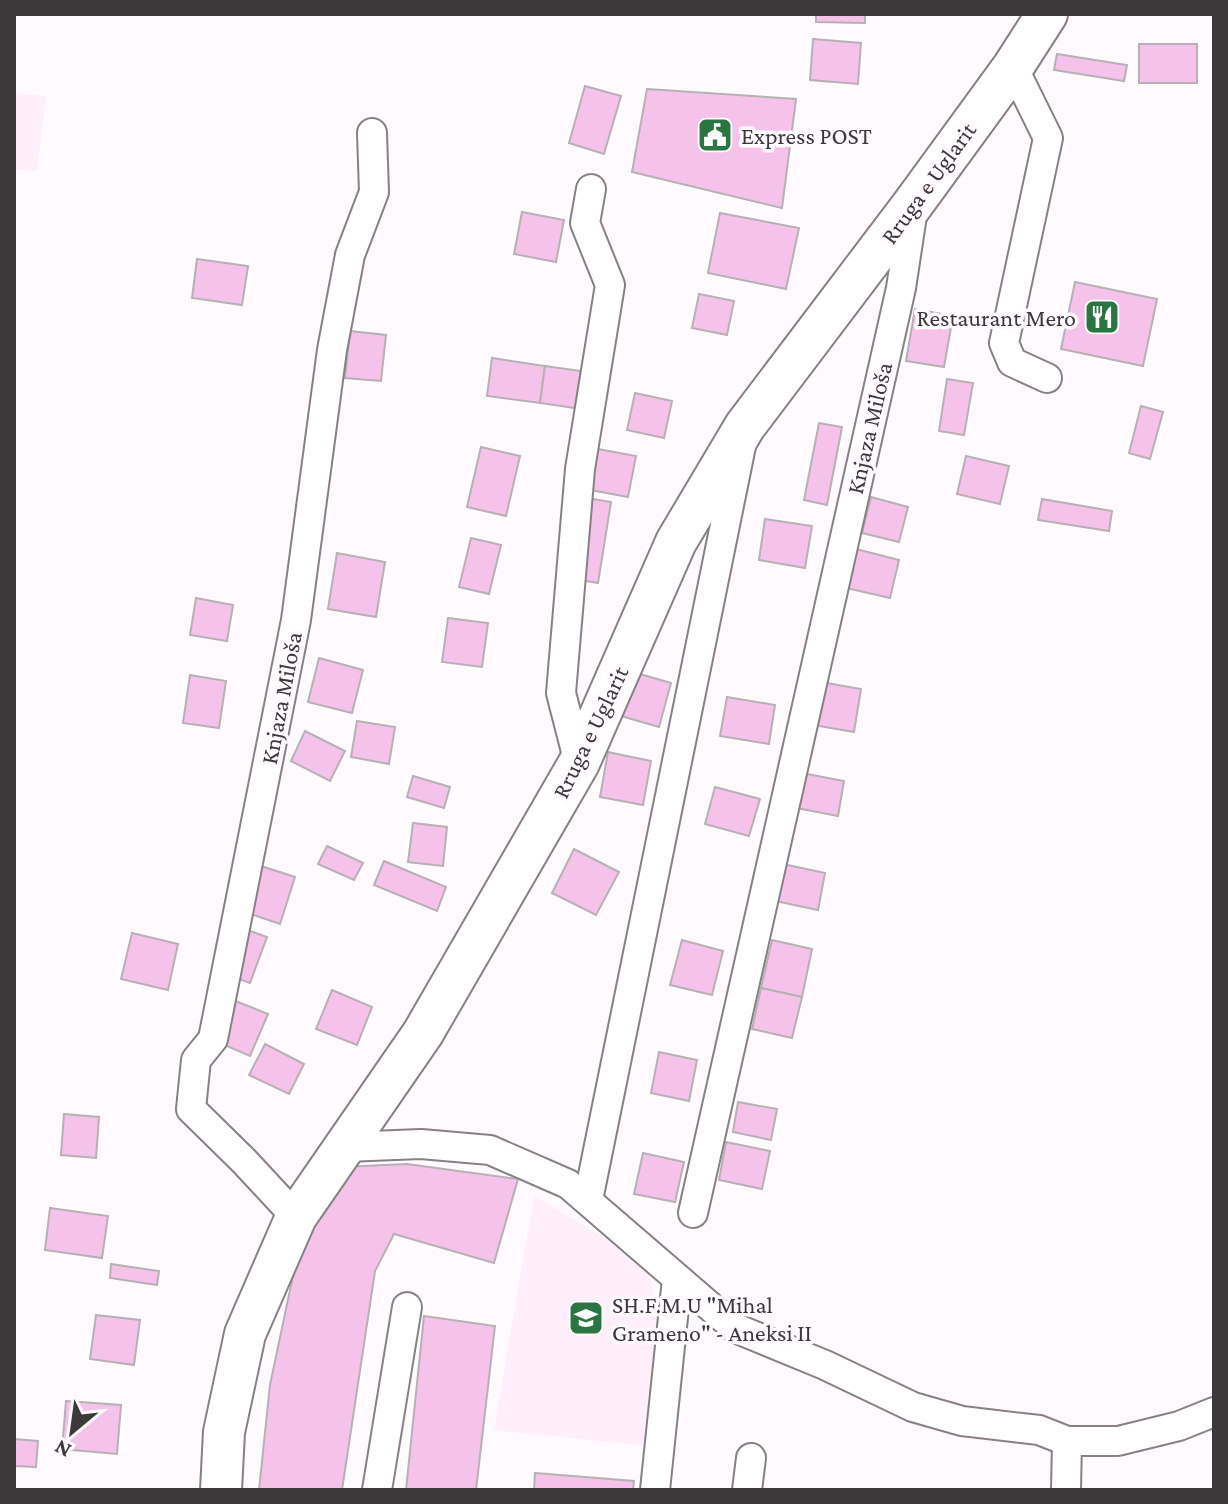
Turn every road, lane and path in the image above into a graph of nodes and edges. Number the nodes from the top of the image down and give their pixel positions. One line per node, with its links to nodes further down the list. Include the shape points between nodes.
1 (1047, 14): 2 (street, Rruga e Uglarit)
2 (1013, 67): 5 (street, Rruga e Uglarit); 6 (street, via 1048,138 1004,343 1012,362)
3 (372, 133): 12 (street, Knjaza Miloša, via 374,192 350,255 335,337 296,620 213,1039 196,1060 191,1109)
4 (591, 189): 8 (street, via 585,223 610,285 580,469 561,693)
5 (913, 204): 7 (street, Rruga e Uglarit); 11 (street, Knjaza Miloša, via 901,288)
6 (1047, 378)
7 (745, 426): 8 (street, Rruga e Uglarit, via 676,542); 10 (street)
8 (579, 763): 9 (street, Rruga e Uglarit, via 423,1033)
9 (345, 1147): 10 (street, via 421,1144 490,1150 568,1184); 12 (street, Rruga e Uglarit)
10 (588, 1200): 13 (street)
11 (693, 1213)
12 (296, 1217): 18 (street, Rruga e Uglarit, via 245,1334 224,1432)
13 (677, 1279): 16 (street, via 735,1328 913,1407 962,1421 1039,1430); 20 (street)
14 (407, 1307): 19 (street)
15 (1214, 1412): 16 (street, via 1118,1441)
16 (1067, 1441): 22 (street)
17 (751, 1458): 21 (street)
18 (221, 1490)
19 (377, 1490)
20 (655, 1490)
21 (747, 1490)
22 (1066, 1490)

